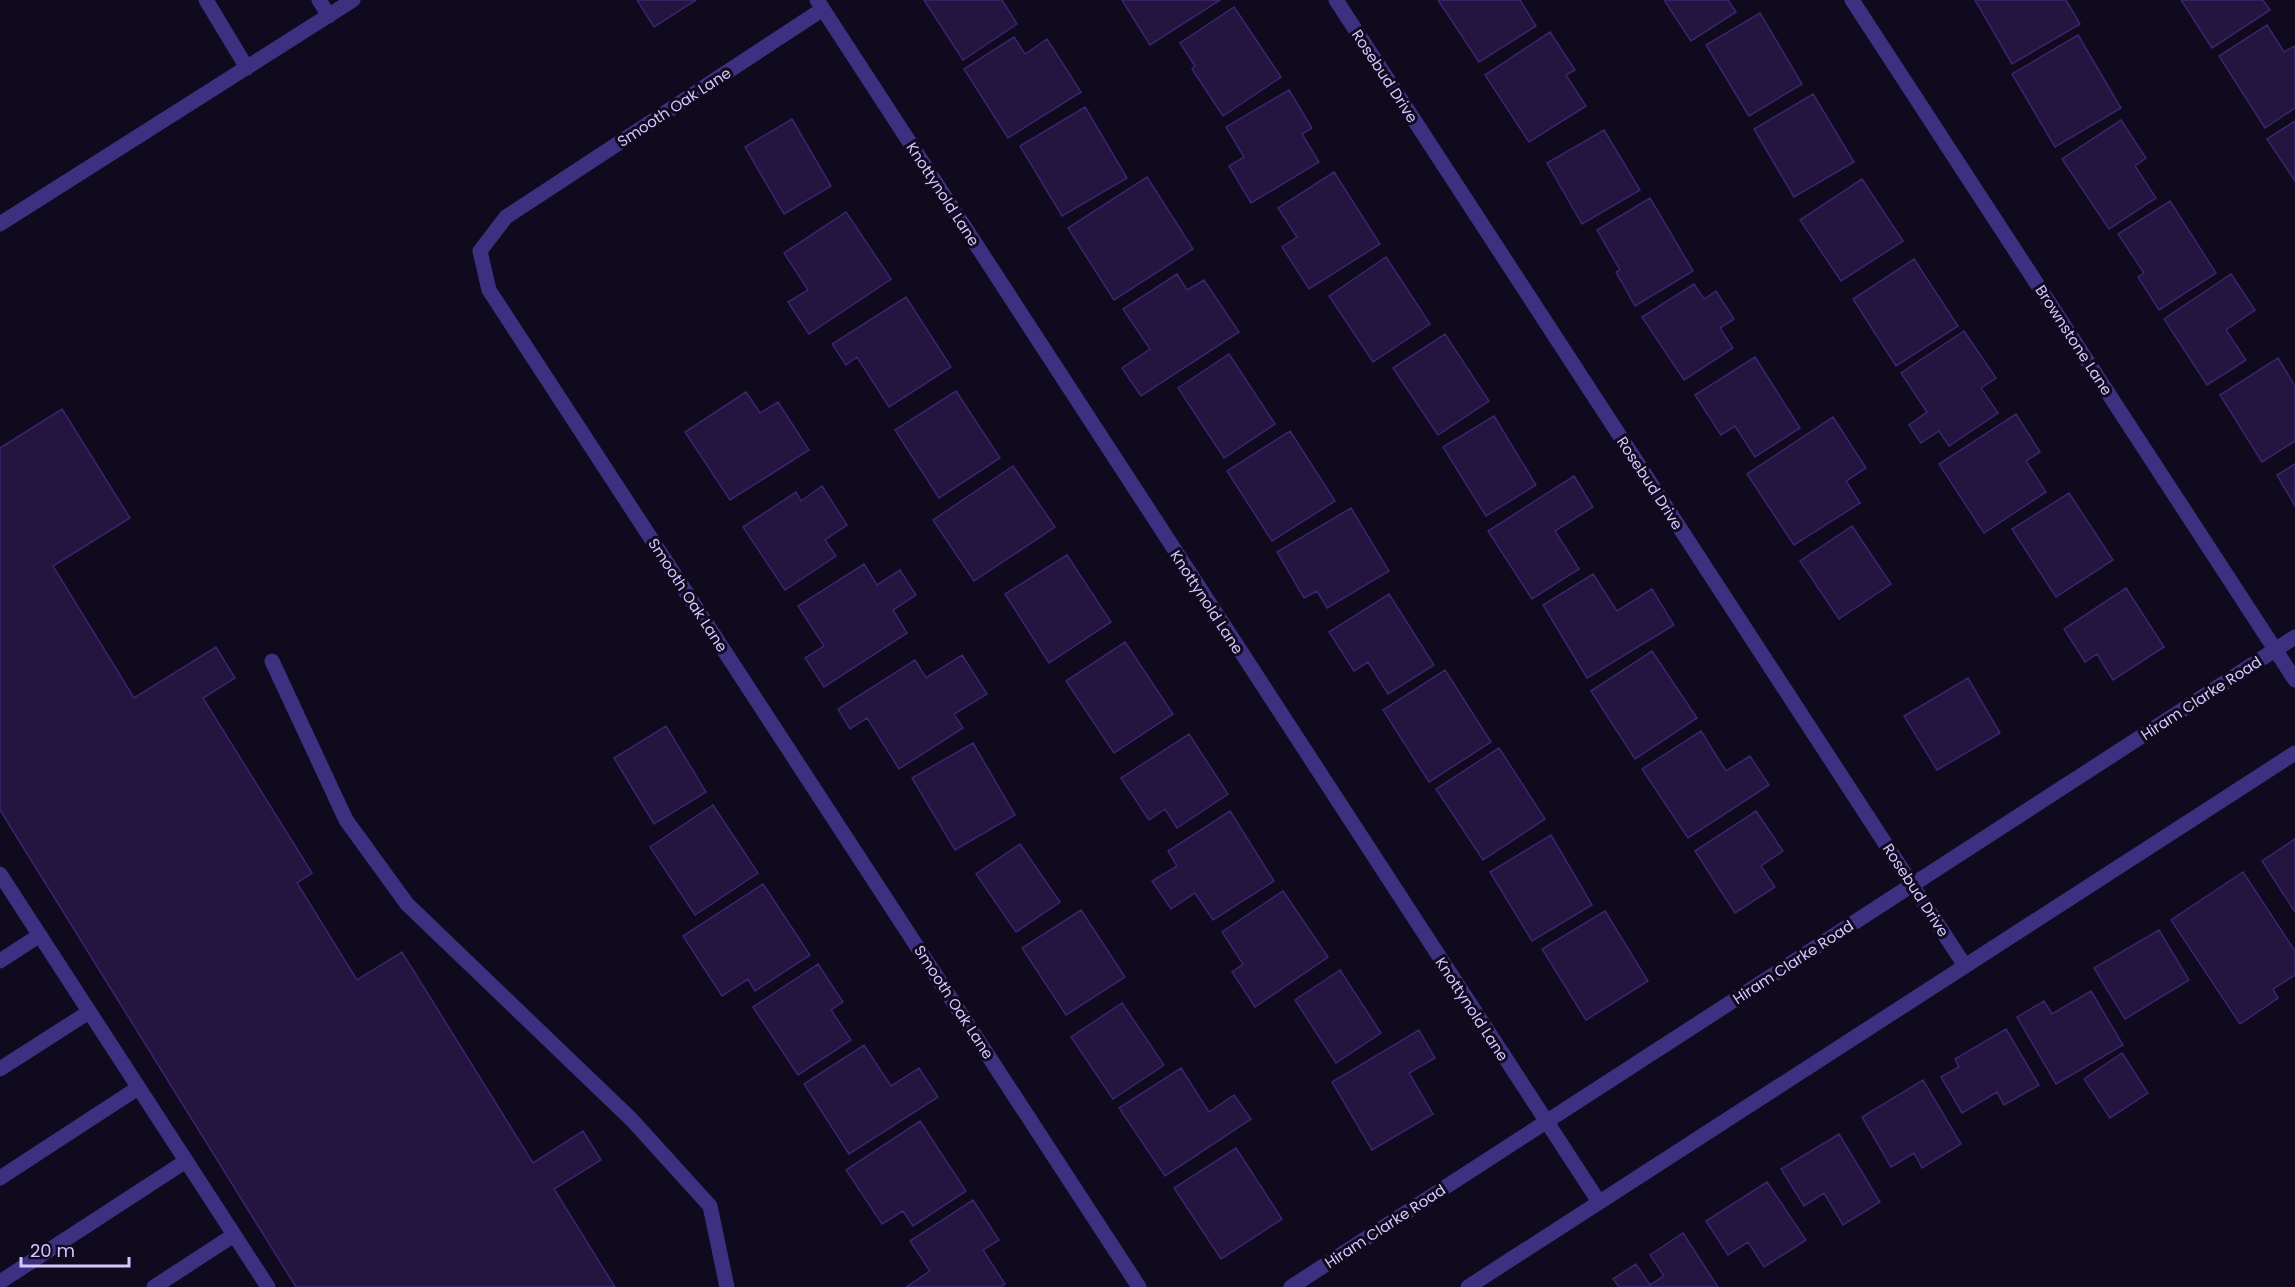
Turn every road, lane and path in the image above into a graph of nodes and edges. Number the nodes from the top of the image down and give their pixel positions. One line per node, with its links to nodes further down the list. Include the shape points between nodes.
1 (206, 0): 8 (street)
2 (319, 0): 7 (street)
3 (353, 0): 7 (street)
4 (1336, 0): 16 (street, Rosebud Drive)
5 (1852, 0): 11 (street, Brownstone Lane)
6 (820, 5): 23 (street, Knottynold Lane); 32 (street, Smooth Oak Lane, via 506,217 480,251 489,290)
7 (328, 16): 8 (street)
8 (246, 68): 9 (street)
9 (0, 224)
10 (2295, 637): 11 (street, Hiram Clarke Road)
11 (2276, 649): 13 (street, Brownstone Lane); 16 (street, Hiram Clarke Road)
12 (272, 662): 31 (street, via 345,820 407,903 632,1120 710,1206)
13 (2295, 680)
14 (2295, 753): 19 (street)
15 (0, 874): 17 (street)
16 (1912, 885): 19 (street, Rosebud Drive); 23 (street, Hiram Clarke Road)
17 (40, 935): 18 (street); 20 (street)
18 (0, 961)
19 (1965, 966): 26 (street)
20 (89, 1012): 21 (street); 22 (street)
21 (0, 1069)
22 (138, 1088): 24 (street); 25 (street)
23 (1545, 1122): 26 (street, Knottynold Lane); 33 (street, Hiram Clarke Road)
24 (186, 1161): 27 (street); 28 (street)
25 (0, 1178)
26 (1599, 1202): 34 (street)
27 (234, 1235): 29 (street); 30 (street)
28 (0, 1282)
29 (154, 1287)
30 (268, 1287)
31 (727, 1287)
32 (1139, 1287)
33 (1291, 1287)
34 (1468, 1287)

